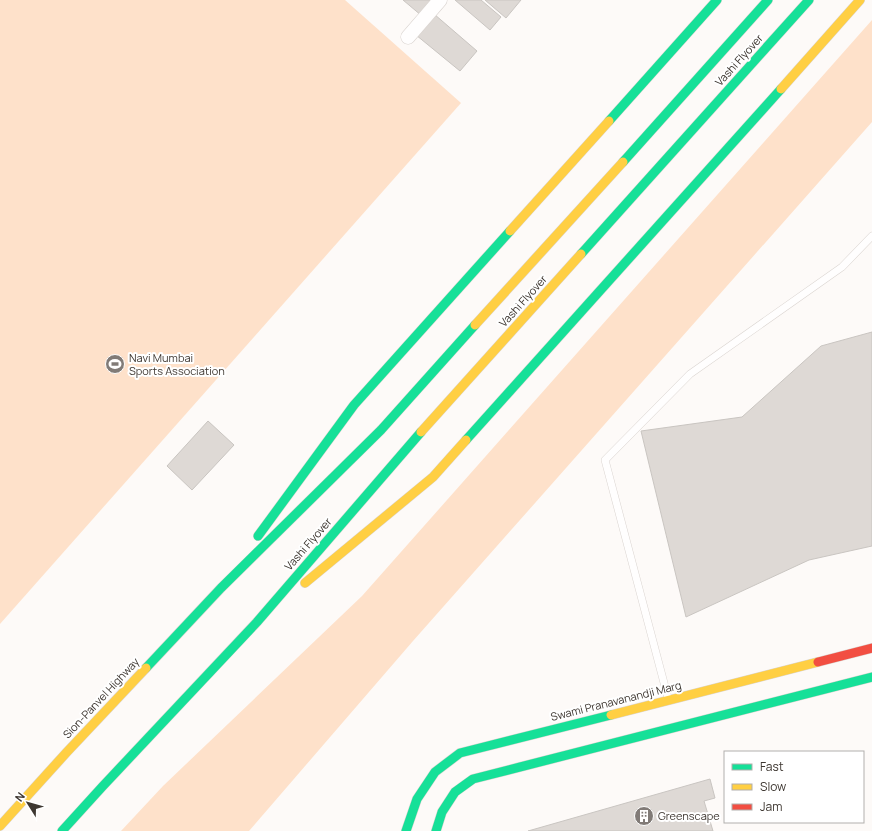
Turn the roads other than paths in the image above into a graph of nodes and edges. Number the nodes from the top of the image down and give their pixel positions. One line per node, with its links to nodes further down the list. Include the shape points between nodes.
1 (440, 0): 6 (street)
2 (717, 0): 8 (main road, via 354,405)
3 (768, 0): 8 (main road, Vashi Flyover, via 382,430)
4 (809, 0): 9 (main road, Vashi Flyover, via 404,451)
5 (860, 0): 9 (main road, via 433,477)
6 (408, 37)
7 (872, 236): 12 (lane, via 842,267 690,374 605,460)
8 (221, 588): 13 (main road, Sion-Panvel Highway)
9 (257, 622): 14 (main road)
10 (872, 648): 12 (main road, Swami Pranavanandji Marg)
11 (872, 677): 16 (main road, via 473,779 455,792 442,812)
12 (669, 700): 15 (main road, Swami Pranavanandji Marg, via 460,753 435,772 417,799)
13 (0, 826)
14 (62, 831)
15 (406, 831)
16 (436, 831)

